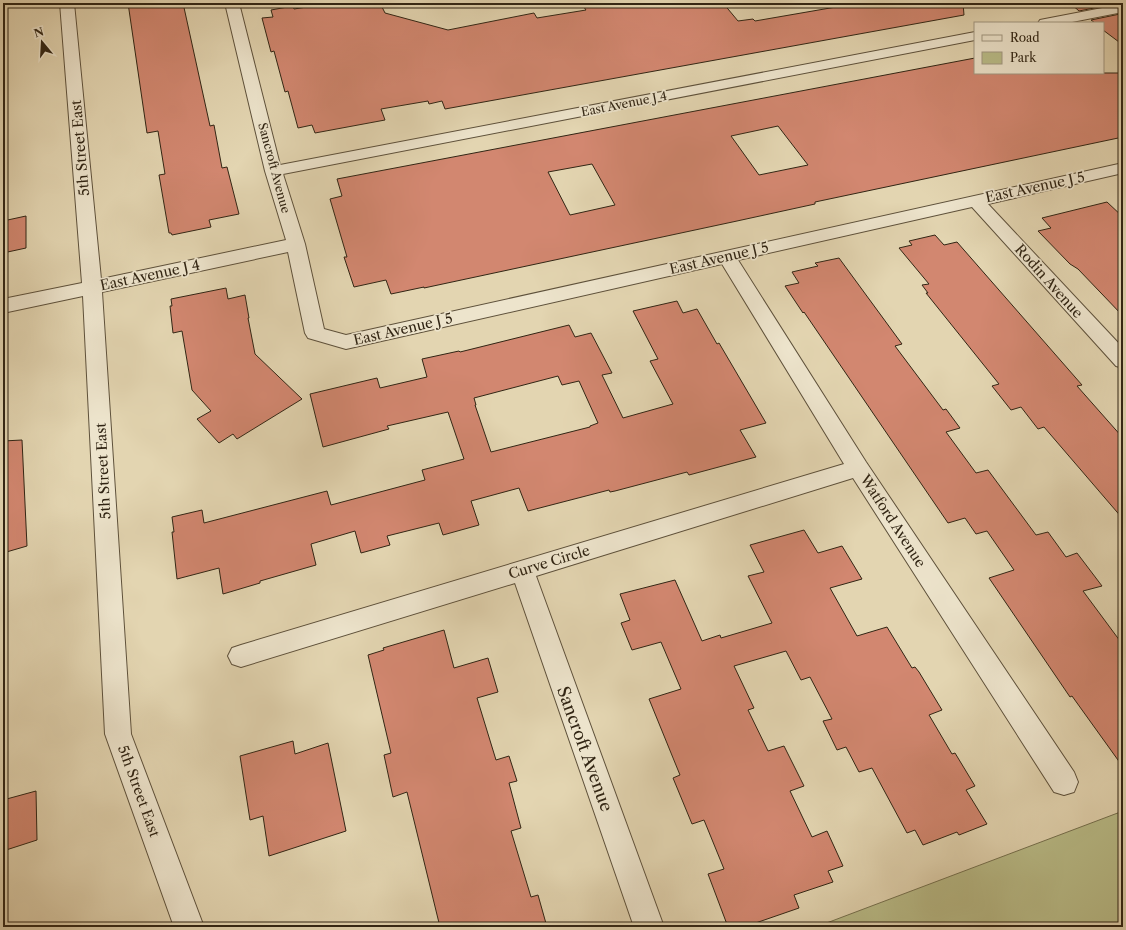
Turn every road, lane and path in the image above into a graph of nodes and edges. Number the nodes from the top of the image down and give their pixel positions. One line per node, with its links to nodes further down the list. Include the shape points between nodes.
1 (67, 3): 11 (street, 5th Street East)
2 (232, 3): 7 (street, Sancroft Avenue)
3 (1123, 8): 4 (street)
4 (1050, 22)
5 (974, 36): 7 (street, East Avenue J 4)
6 (1123, 168): 8 (street, East Avenue J 5)
7 (273, 171): 9 (street, Sancroft Avenue)
8 (976, 200): 10 (street, East Avenue J 5); 14 (street, Rodin Avenue)
9 (296, 244): 11 (street, East Avenue J 4); 13 (street, Sancroft Avenue)
10 (726, 256): 13 (street, East Avenue J 5, via 346,342); 15 (street, Watford Avenue)
11 (92, 288): 12 (street, East Avenue J 4); 19 (street, 5th Street East, via 118,734)
12 (3, 306)
13 (315, 333)
14 (1123, 361)
15 (858, 468): 16 (street, Curve Circle); 18 (street, Watford Avenue)
16 (522, 570): 17 (street, Curve Circle); 20 (street, Sancroft Avenue)
17 (241, 656)
18 (1064, 782)
19 (189, 927)
20 (649, 927)

